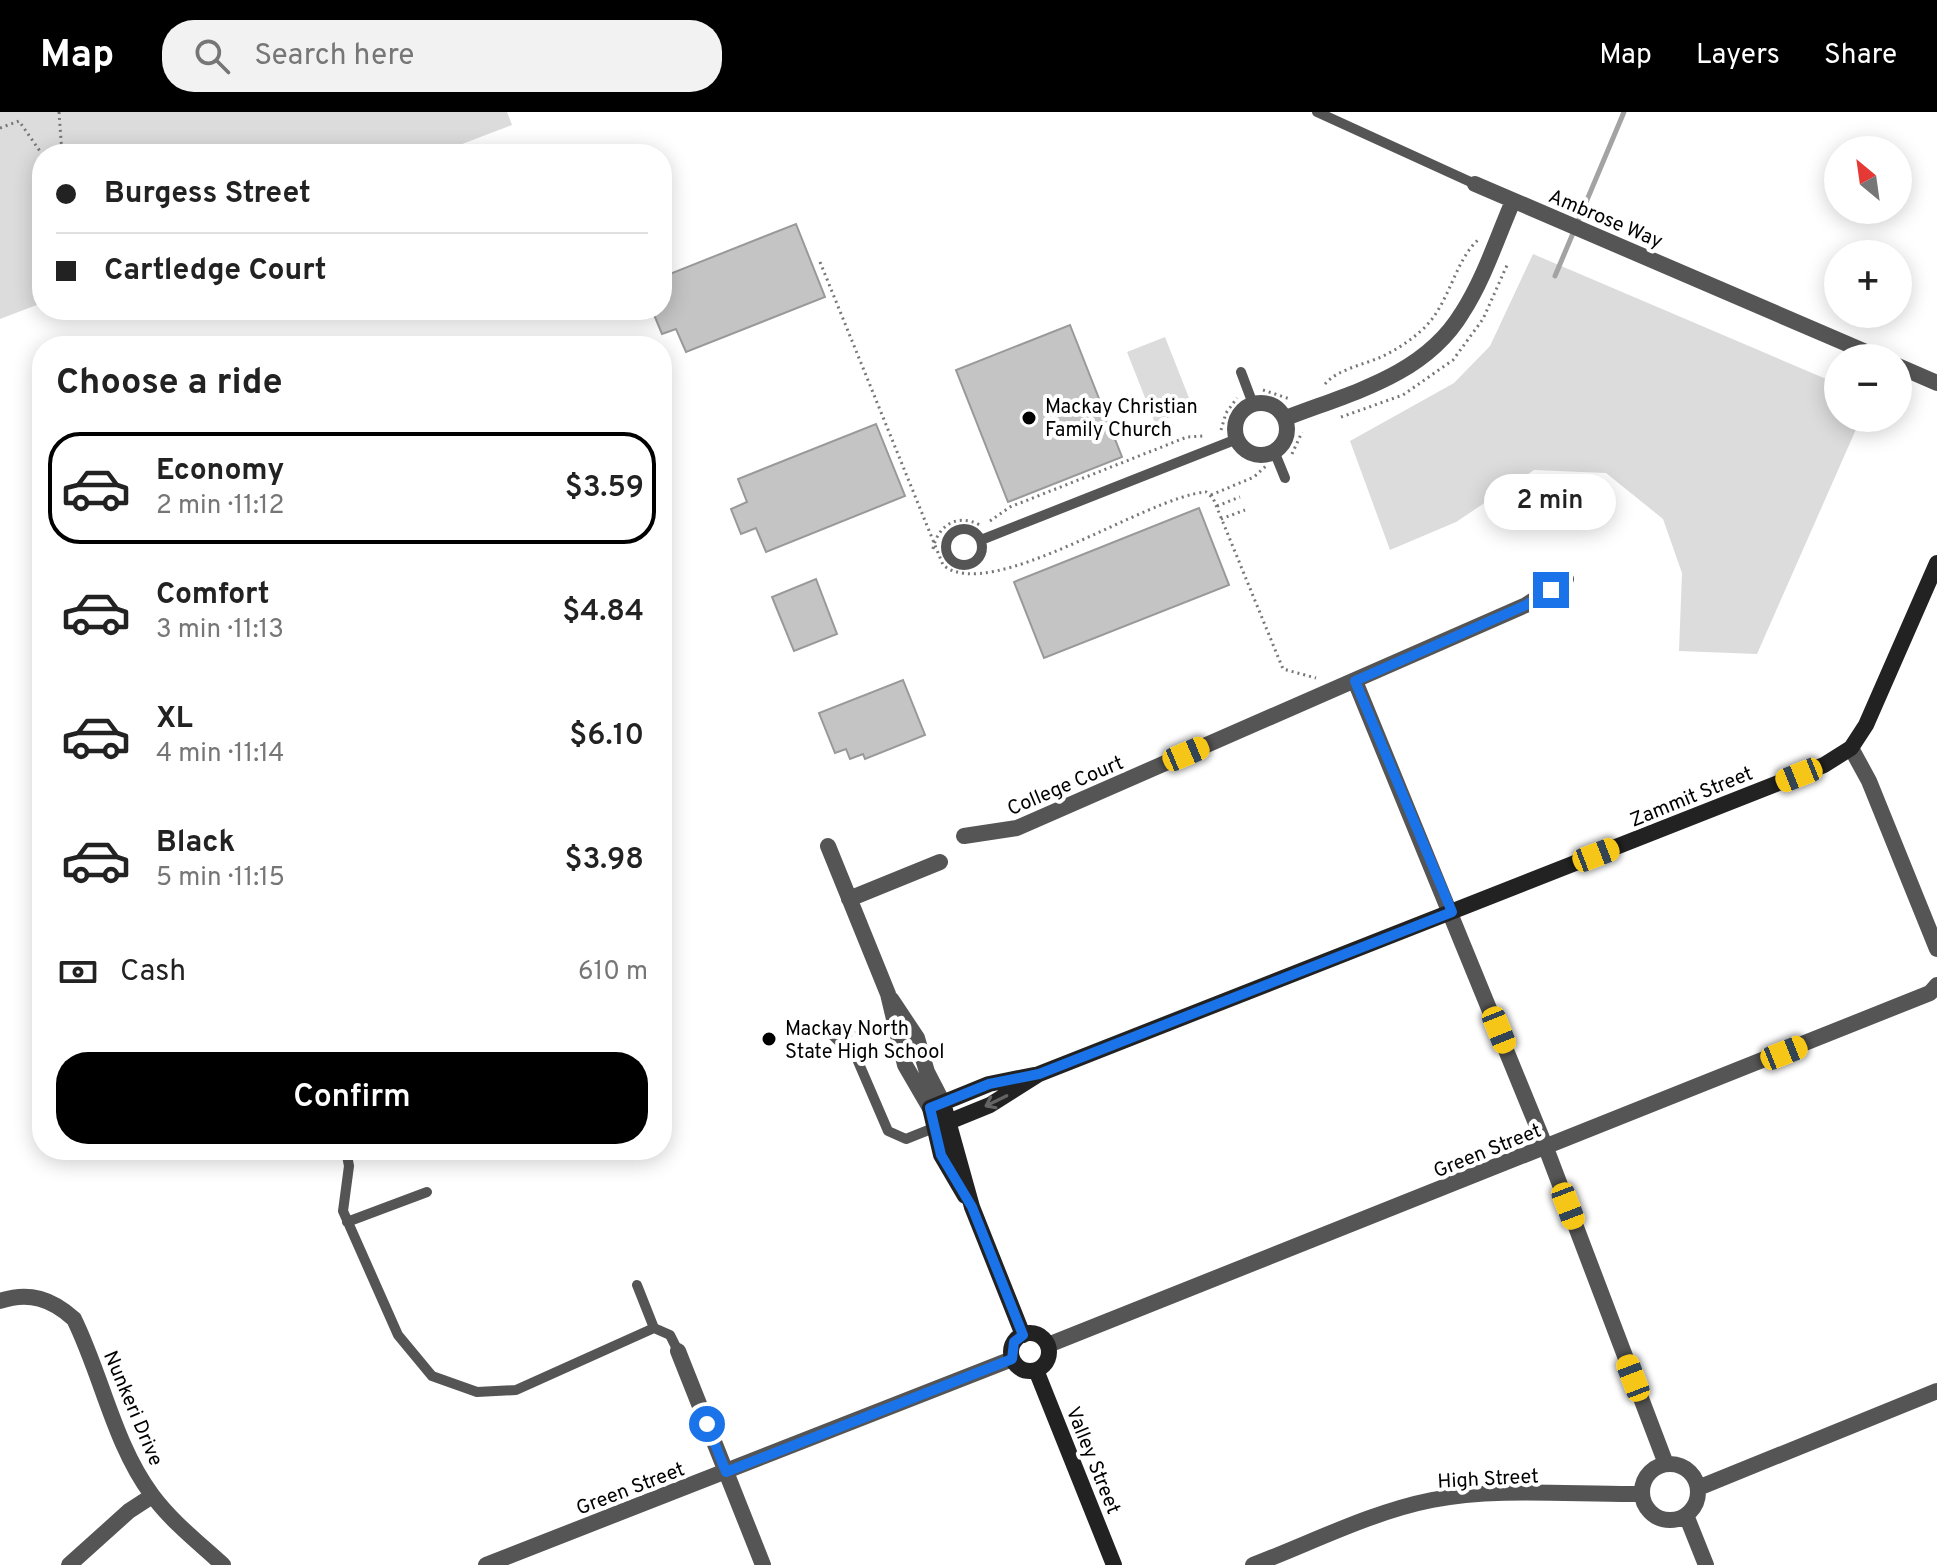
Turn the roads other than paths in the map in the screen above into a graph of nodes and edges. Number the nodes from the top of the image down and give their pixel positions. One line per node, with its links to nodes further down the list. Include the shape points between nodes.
1 (1317, 112): 2 (lane, Ambrose Way)
2 (1475, 184): 3 (street, Ambrose Way)
3 (1513, 201): 4 (street, Ambrose Way); 9 (street, via 1469,302 1438,344 1399,373)
4 (1848, 344)
5 (1241, 372): 8 (lane)
6 (1912, 372): 7 (street)
7 (1937, 383)
8 (1251, 398): 9 (street, via 1273,405); 10 (street, via 1237,420)
9 (1286, 418): 11 (street, via 1287,437)
10 (1237, 439): 11 (street, via 1251,453); 13 (lane)
11 (1274, 451): 12 (lane)
12 (1285, 478)
13 (981, 540)
14 (1937, 563): 17 (street)
15 (1566, 579): 16 (street, College Court, via 1526,605)
16 (1355, 681): 18 (street, College Court, via 1017,828); 22 (street)
17 (1851, 748): 22 (street, Zammit Street, via 1799,775); 23 (street)
18 (964, 836)
19 (828, 846): 21 (street)
20 (940, 862): 21 (street)
21 (849, 899): 27 (street, via 888,994 917,1038)
22 (1452, 912): 26 (street, Zammit Street); 29 (street)
23 (1937, 949)
24 (1937, 985): 29 (street, Green Street, via 1930,993)
25 (828, 1031): 28 (lane, via 857,1059 888,1131 906,1139)
26 (1039, 1074): 27 (street, Zammit Street, via 997,1081); 28 (street, Zammit Street, one-way to 28, via 990,1105)
27 (937, 1106): 28 (street)
28 (942, 1124): 36 (street, via 941,1155 972,1207)
29 (1546, 1148): 37 (street, Green Street); 42 (street)
30 (348, 1160): 32 (lane, via 342,1202)
31 (427, 1192): 32 (lane)
32 (347, 1222): 35 (lane, via 398,1335 418,1363 445,1383 477,1392 516,1390)
33 (637, 1285): 35 (lane)
34 (0, 1301): 46 (street, Nunkeri Drive, via 32,1296 56,1303 74,1319 117,1428)
35 (654, 1328): 38 (lane, via 670,1335)
36 (1023, 1335): 37 (street, via 1040,1336); 39 (street, via 1014,1342)
37 (1048, 1345): 40 (street, via 1046,1363)
38 (678, 1351): 43 (street)
39 (1012, 1359): 40 (street, via 1025,1371); 43 (street, Green Street)
40 (1036, 1370): 52 (street, Valley Street)
41 (1937, 1391): 44 (street)
42 (1666, 1464): 44 (street, via 1689,1471); 45 (street, via 1646,1477)
43 (726, 1472): 50 (street, Green Street); 51 (street)
44 (1698, 1488): 47 (street)
45 (1642, 1494): 47 (street, via 1646,1508 1662,1519); 53 (street, High Street, via 1465,1495 1433,1500)
46 (152, 1496): 48 (street); 49 (street, Nunkeri Drive)
47 (1686, 1515): 54 (street)
48 (69, 1565)
49 (223, 1565)
50 (486, 1565)
51 (763, 1565)
52 (1114, 1565)
53 (1253, 1565)
54 (1706, 1565)

